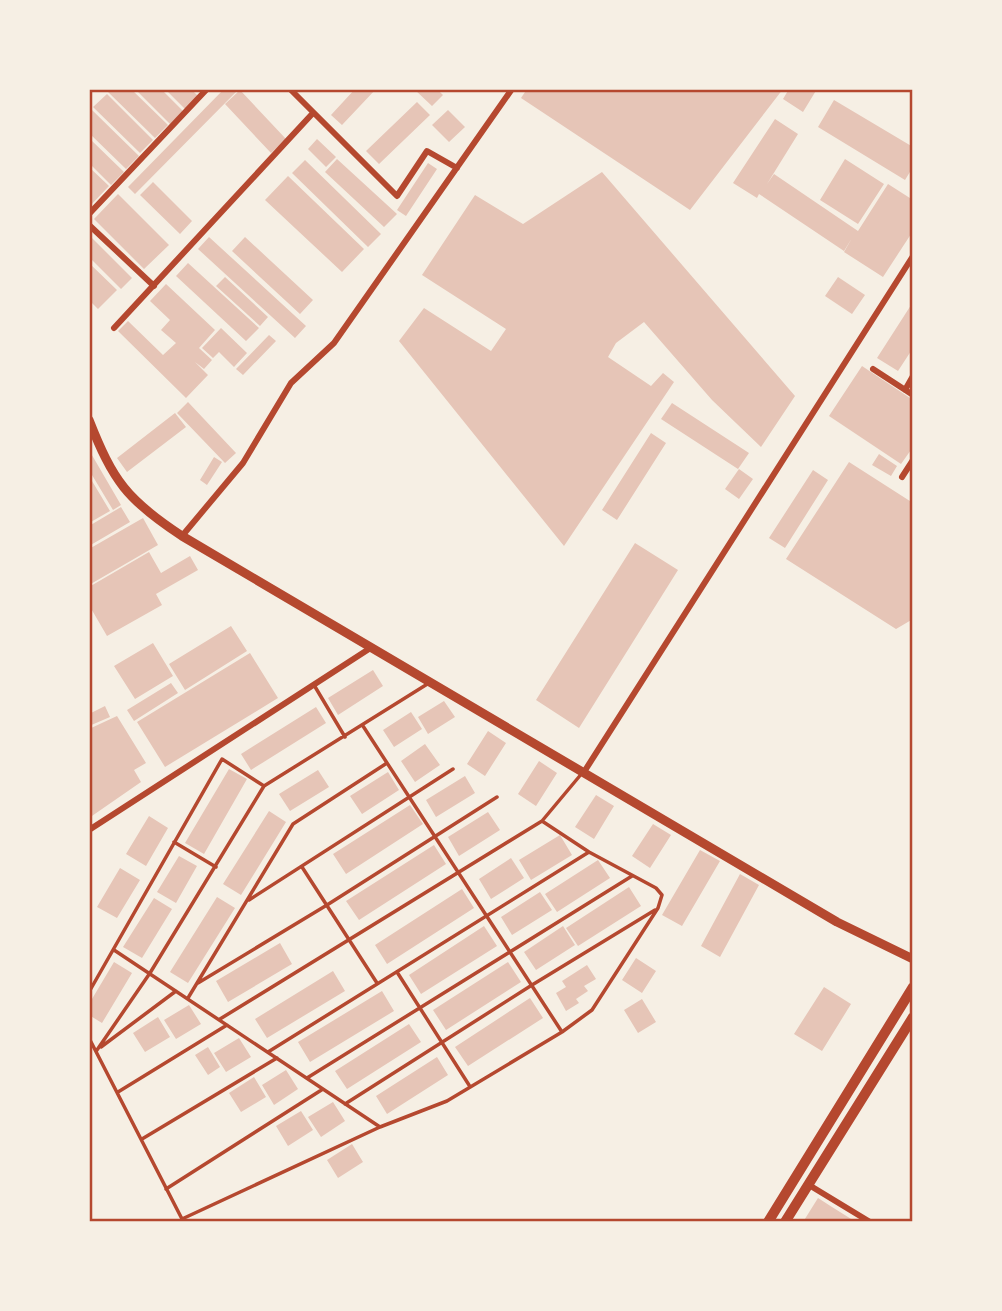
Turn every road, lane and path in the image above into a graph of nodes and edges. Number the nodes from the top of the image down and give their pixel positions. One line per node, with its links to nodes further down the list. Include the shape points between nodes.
1 (207, 89): 6 (street)
2 (290, 89): 4 (street)
3 (512, 89): 5 (street)
4 (313, 113): 5 (street, via 397,196 427,152); 9 (street)
5 (457, 168): 18 (street, via 334,343 291,383 243,463)
6 (89, 214)
7 (89, 225): 9 (street)
8 (913, 256): 26 (street)
9 (154, 286): 10 (street)
10 (114, 328)
11 (873, 369): 13 (street)
12 (913, 376): 13 (street)
13 (905, 390): 14 (street)
14 (913, 395)
15 (89, 420): 18 (main road, via 104,459 128,496)
16 (913, 460): 17 (street)
17 (902, 477)
18 (182, 536): 19 (main road)
19 (372, 647): 20 (main road); 21 (street)
20 (429, 683): 22 (lane); 26 (main road)
21 (314, 685): 23 (lane); 31 (street)
22 (363, 726): 23 (lane); 24 (lane)
23 (345, 737): 27 (lane)
24 (387, 763): 29 (lane); 39 (lane, via 293,824)
25 (453, 769): 29 (lane)
26 (584, 772): 30 (lane); 46 (main road, via 836,922)
27 (264, 786): 33 (lane, via 222,759); 35 (lane)
28 (497, 797): 32 (lane)
29 (409, 798): 32 (lane); 36 (lane)
30 (542, 821): 34 (lane); 37 (lane)
31 (89, 830)
32 (434, 837): 37 (lane); 40 (lane)
33 (174, 842): 35 (lane); 44 (lane)
34 (590, 852): 38 (lane); 42 (lane)
35 (216, 867): 48 (lane)
36 (302, 867): 39 (lane); 40 (lane)
37 (458, 873): 42 (lane); 43 (lane)
38 (632, 876): 41 (lane, via 662,895); 45 (lane)
39 (248, 901): 49 (lane)
40 (327, 905): 43 (lane); 49 (lane)
41 (659, 908): 51 (lane); 60 (lane, via 592,1010)
42 (487, 916): 45 (lane); 47 (lane)
43 (349, 940): 50 (lane); 58 (lane)
44 (114, 950): 48 (lane); 54 (lane)
45 (510, 953): 51 (lane); 56 (lane)
46 (913, 959)
47 (397, 972): 50 (lane); 56 (lane)
48 (150, 973): 53 (lane); 63 (lane)
49 (198, 983): 55 (lane)
50 (377, 983): 64 (lane)
51 (532, 985): 60 (lane); 62 (lane)
52 (913, 987): 75 (highway)
53 (177, 991): 55 (lane); 63 (lane)
54 (89, 992)
55 (188, 998): 58 (lane)
56 (420, 1007): 62 (lane); 66 (lane)
57 (913, 1017): 73 (highway)
58 (220, 1019): 59 (lane)
59 (228, 1025): 64 (lane); 69 (lane)
60 (562, 1032): 67 (lane)
61 (89, 1038): 63 (lane)
62 (442, 1042): 67 (lane); 70 (lane)
63 (97, 1050): 69 (lane)
64 (268, 1052): 65 (lane)
65 (277, 1058): 66 (lane); 72 (lane)
66 (307, 1078): 68 (lane)
67 (469, 1085): 71 (lane, via 447,1101)
68 (323, 1089): 70 (lane); 74 (lane)
69 (118, 1092): 72 (lane)
70 (345, 1104): 71 (lane)
71 (380, 1127): 74 (lane, via 182,1219)
72 (142, 1139): 74 (lane)
73 (809, 1185): 76 (highway); 77 (street)
74 (166, 1189)
75 (768, 1222)
76 (785, 1222)
77 (870, 1222)

